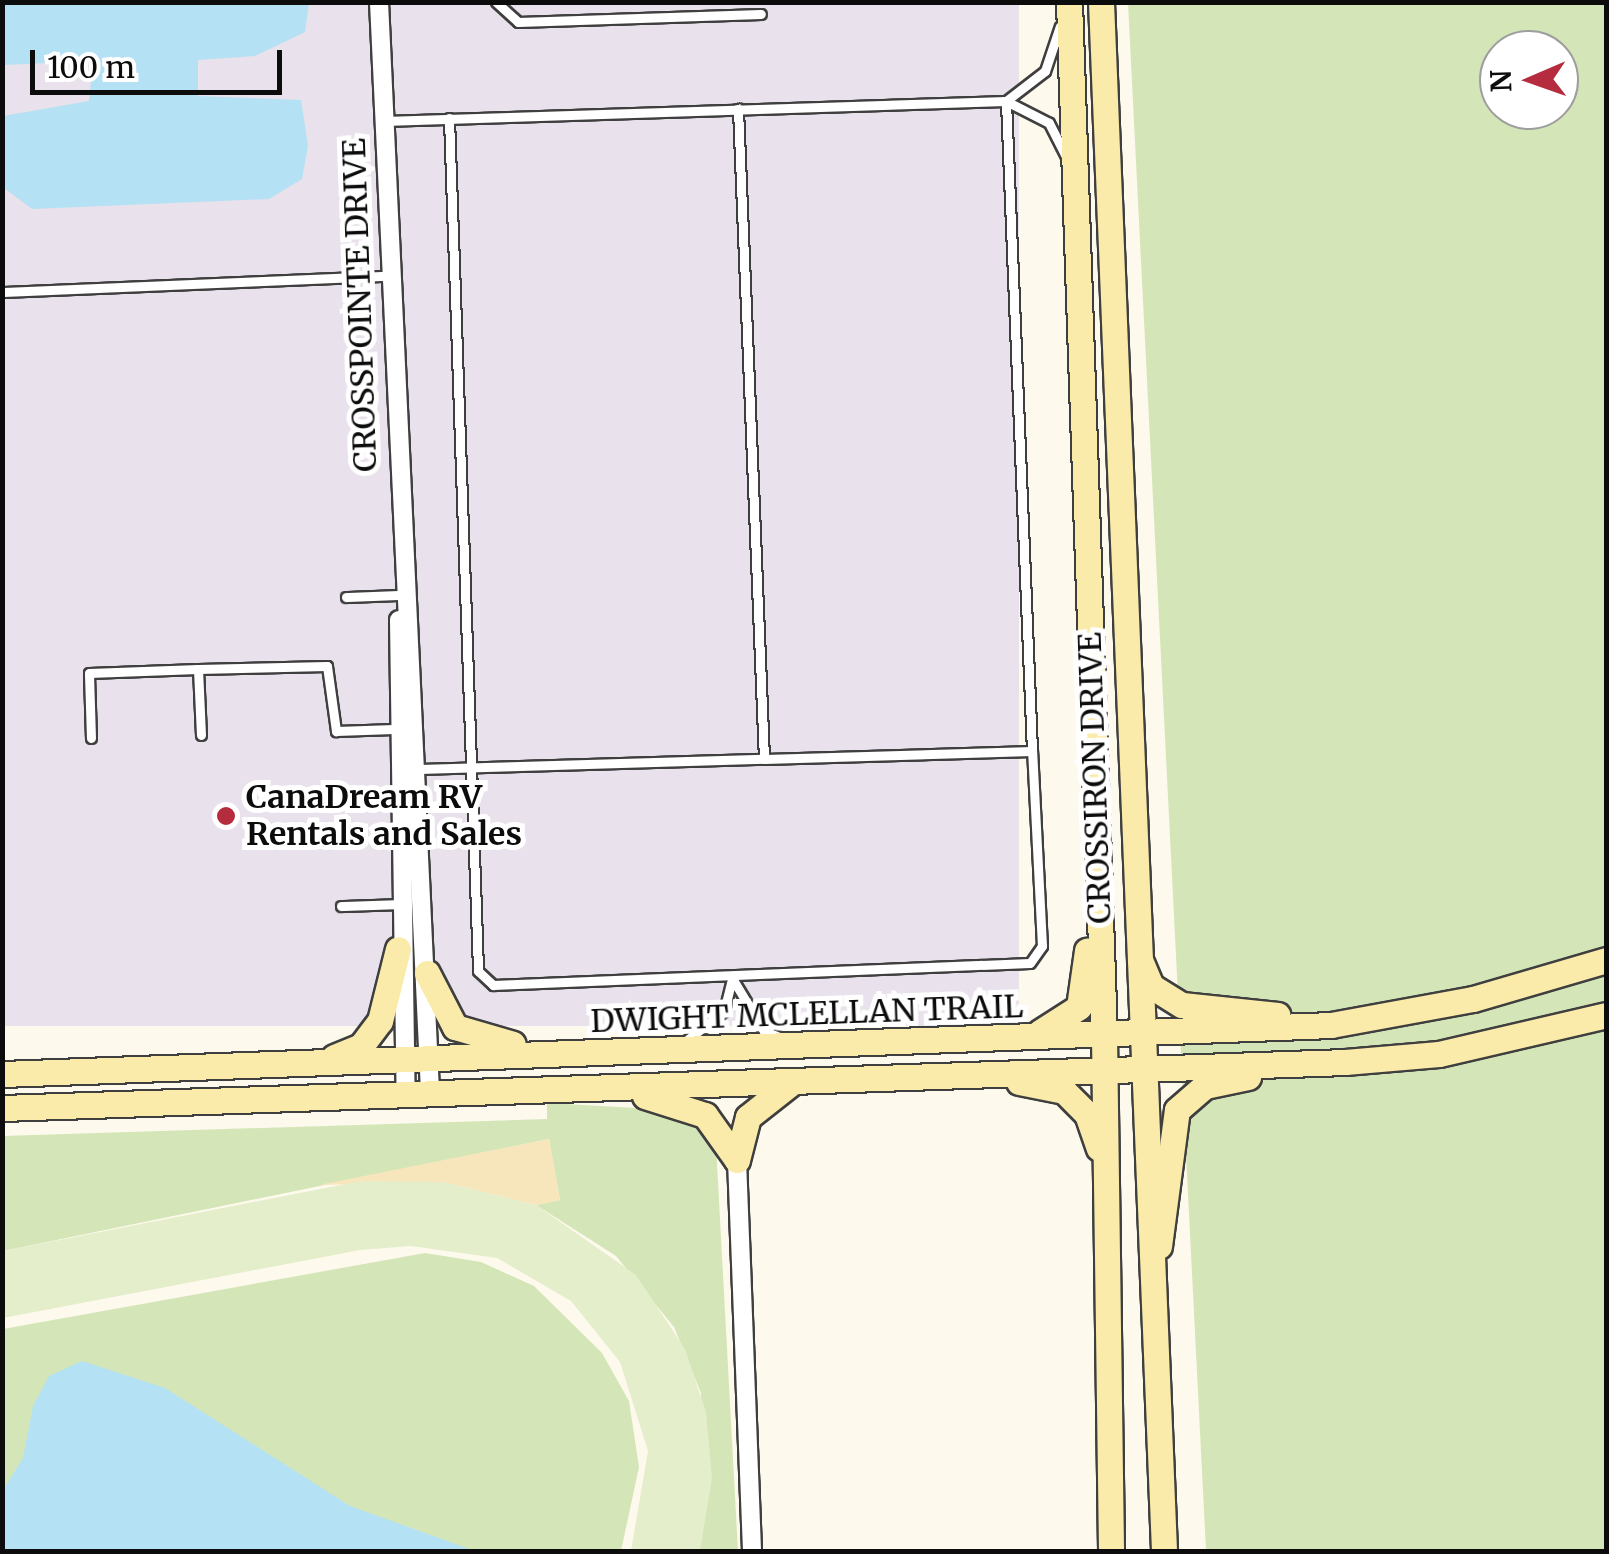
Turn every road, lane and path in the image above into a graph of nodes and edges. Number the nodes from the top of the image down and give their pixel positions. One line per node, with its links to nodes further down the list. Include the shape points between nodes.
1 (379, 2): 9 (street, CROSSPOINTE DRIVE)
2 (496, 2): 5 (lane, via 518,22)
3 (1101, 2): 26 (main road, CROSSIRON DRIVE)
4 (1069, 4): 6 (lane, via 1045,72); 10 (main road, CROSSIRON DRIVE)
5 (762, 14)
6 (1006, 101): 7 (lane); 10 (lane, via 1049,123); 19 (lane)
7 (738, 109): 8 (lane); 20 (lane)
8 (449, 118): 9 (lane); 21 (lane)
9 (384, 121): 11 (street, CROSSPOINTE DRIVE)
10 (1076, 189): 25 (main road, CROSSIRON DRIVE)
11 (389, 276): 12 (lane); 14 (street, CROSSPOINTE DRIVE)
12 (2, 292)
13 (346, 597): 14 (lane)
14 (401, 600): 16 (street, CROSSPOINTE DRIVE); 22 (street, CROSSPOINTE DRIVE)
15 (198, 669): 16 (lane, via 327,666 336,731); 17 (lane); 18 (lane, via 89,672)
16 (394, 728): 23 (street, CROSSPOINTE DRIVE)
17 (201, 735)
18 (91, 738)
19 (1032, 751): 20 (lane); 30 (lane, via 1042,946 1030,964)
20 (764, 759): 21 (lane)
21 (472, 768): 22 (lane); 30 (lane, via 478,971 493,985)
22 (419, 769): 29 (street, CROSSPOINTE DRIVE)
23 (397, 904): 24 (lane); 27 (street, CROSSPOINTE DRIVE)
24 (341, 906)
25 (1099, 908): 34 (main road, CROSSIRON DRIVE); 35 (main road, via 1079,1007 1056,1028)
26 (1134, 940): 32 (main road, via 1152,986 1182,1004); 33 (main road, CROSSIRON DRIVE)
27 (398, 949): 39 (street, CROSSPOINTE DRIVE); 41 (main road, via 372,1034)
28 (1606, 960): 32 (main road, DWIGHT MCLELLAN TRAIL, via 1489,996)
29 (427, 973): 38 (main road, via 445,1016 466,1034); 39 (street, CROSSPOINTE DRIVE)
30 (732, 978): 36 (lane, via 764,1031); 37 (lane, via 724,1011 704,1033)
31 (1606, 1015): 40 (main road, DWIGHT MCLELLAN TRAIL, via 1438,1054)
32 (1331, 1025): 33 (main road, DWIGHT MCLELLAN TRAIL)
33 (1137, 1034): 34 (main road, DWIGHT MCLELLAN TRAIL); 42 (main road, CROSSIRON DRIVE)
34 (1104, 1035): 35 (main road, DWIGHT MCLELLAN TRAIL); 43 (main road, CROSSIRON DRIVE)
35 (1014, 1039): 36 (main road, DWIGHT MCLELLAN TRAIL)
36 (806, 1046): 37 (main road, DWIGHT MCLELLAN TRAIL)
37 (659, 1051): 38 (main road, DWIGHT MCLELLAN TRAIL)
38 (577, 1054): 39 (main road, DWIGHT MCLELLAN TRAIL)
39 (416, 1060): 41 (main road, DWIGHT MCLELLAN TRAIL); 48 (street)
40 (1346, 1062): 42 (main road, DWIGHT MCLELLAN TRAIL); 52 (main road, via 1204,1086 1177,1110)
41 (310, 1064): 45 (main road, DWIGHT MCLELLAN TRAIL)
42 (1138, 1068): 43 (main road, DWIGHT MCLELLAN TRAIL); 52 (main road, CROSSIRON DRIVE)
43 (1105, 1069): 44 (main road, DWIGHT MCLELLAN TRAIL); 51 (main road, CROSSIRON DRIVE)
44 (975, 1073): 46 (main road, DWIGHT MCLELLAN TRAIL); 51 (main road, via 1064,1091 1086,1114)
45 (2, 1074)
46 (799, 1079): 47 (main road, DWIGHT MCLELLAN TRAIL); 50 (main road, via 748,1117)
47 (583, 1088): 48 (main road, DWIGHT MCLELLAN TRAIL); 50 (main road, via 691,1106 722,1131)
48 (418, 1093): 49 (main road, DWIGHT MCLELLAN TRAIL)
49 (2, 1108)
50 (737, 1160): 53 (street)
51 (1107, 1169): 54 (main road, CROSSIRON DRIVE)
52 (1150, 1316): 55 (main road, CROSSIRON DRIVE)
53 (752, 1552)
54 (1112, 1552)
55 (1164, 1552)

